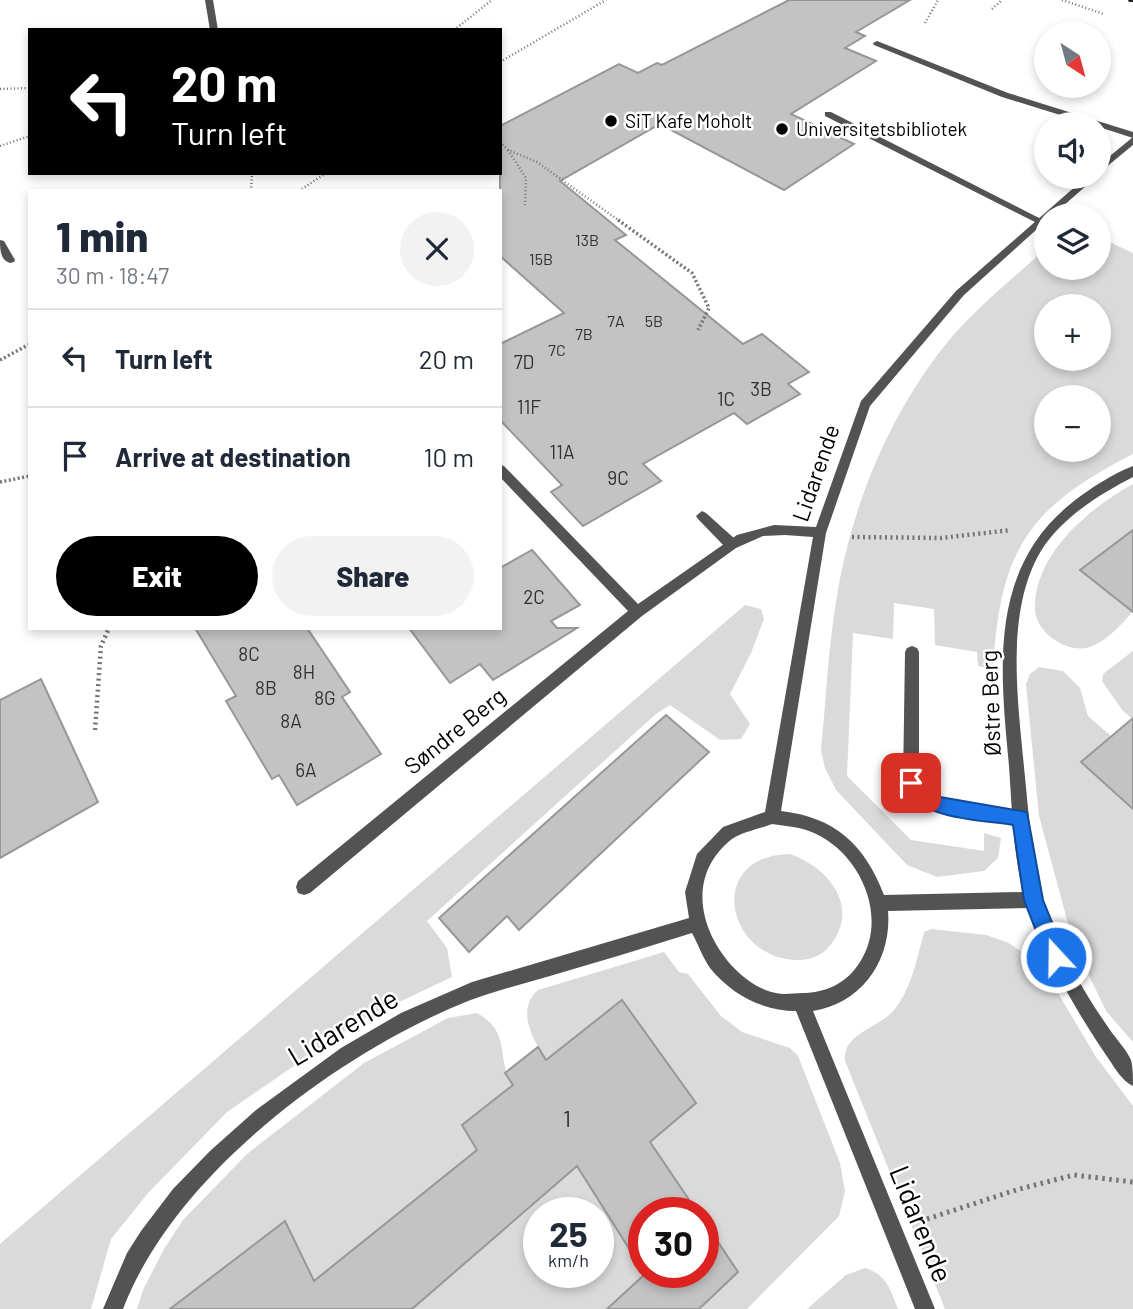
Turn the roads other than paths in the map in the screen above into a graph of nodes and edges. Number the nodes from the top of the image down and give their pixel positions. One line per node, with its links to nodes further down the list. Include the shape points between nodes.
1 (209, 0): 2 (street)
2 (214, 28)
3 (877, 43): 5 (street, via 1005,94)
4 (828, 114): 9 (street)
5 (1133, 137): 6 (street)
6 (1111, 158)
7 (1077, 189): 8 (street, Lidarende)
8 (1061, 203)
9 (1034, 212)
10 (1034, 227): 16 (street, Lidarende, via 960,293 865,404)
11 (0, 243): 12 (street)
12 (10, 260)
13 (502, 471): 18 (street)
14 (1133, 471): 21 (street, Østre Berg, via 1093,491 1059,521 1030,558 1012,632 1009,676)
15 (702, 516): 17 (street)
16 (820, 533): 17 (street, Søndre Berg, via 768,529); 20 (street, Lidarende)
17 (731, 544): 18 (street, Søndre Berg)
18 (637, 612): 22 (street, Søndre Berg)
19 (912, 652): 21 (street, via 911,783 936,804)
20 (772, 817): 24 (street, via 827,831 869,874); 25 (street, via 747,821 708,849 692,896)
21 (1021, 818): 23 (street, Østre Berg)
22 (304, 887)
23 (1034, 900): 24 (street); 27 (street, Østre Berg, via 1056,957)
24 (879, 903): 26 (street, via 881,932 873,960 856,983 831,999)
25 (696, 924): 26 (street, via 718,965 747,991 774,1002); 28 (street, Lidarende, via 473,990 324,1067 211,1162 177,1198 148,1234 122,1280)
26 (802, 1005): 29 (street, Lidarende)
27 (1133, 1077)
28 (113, 1309)
29 (925, 1309)

